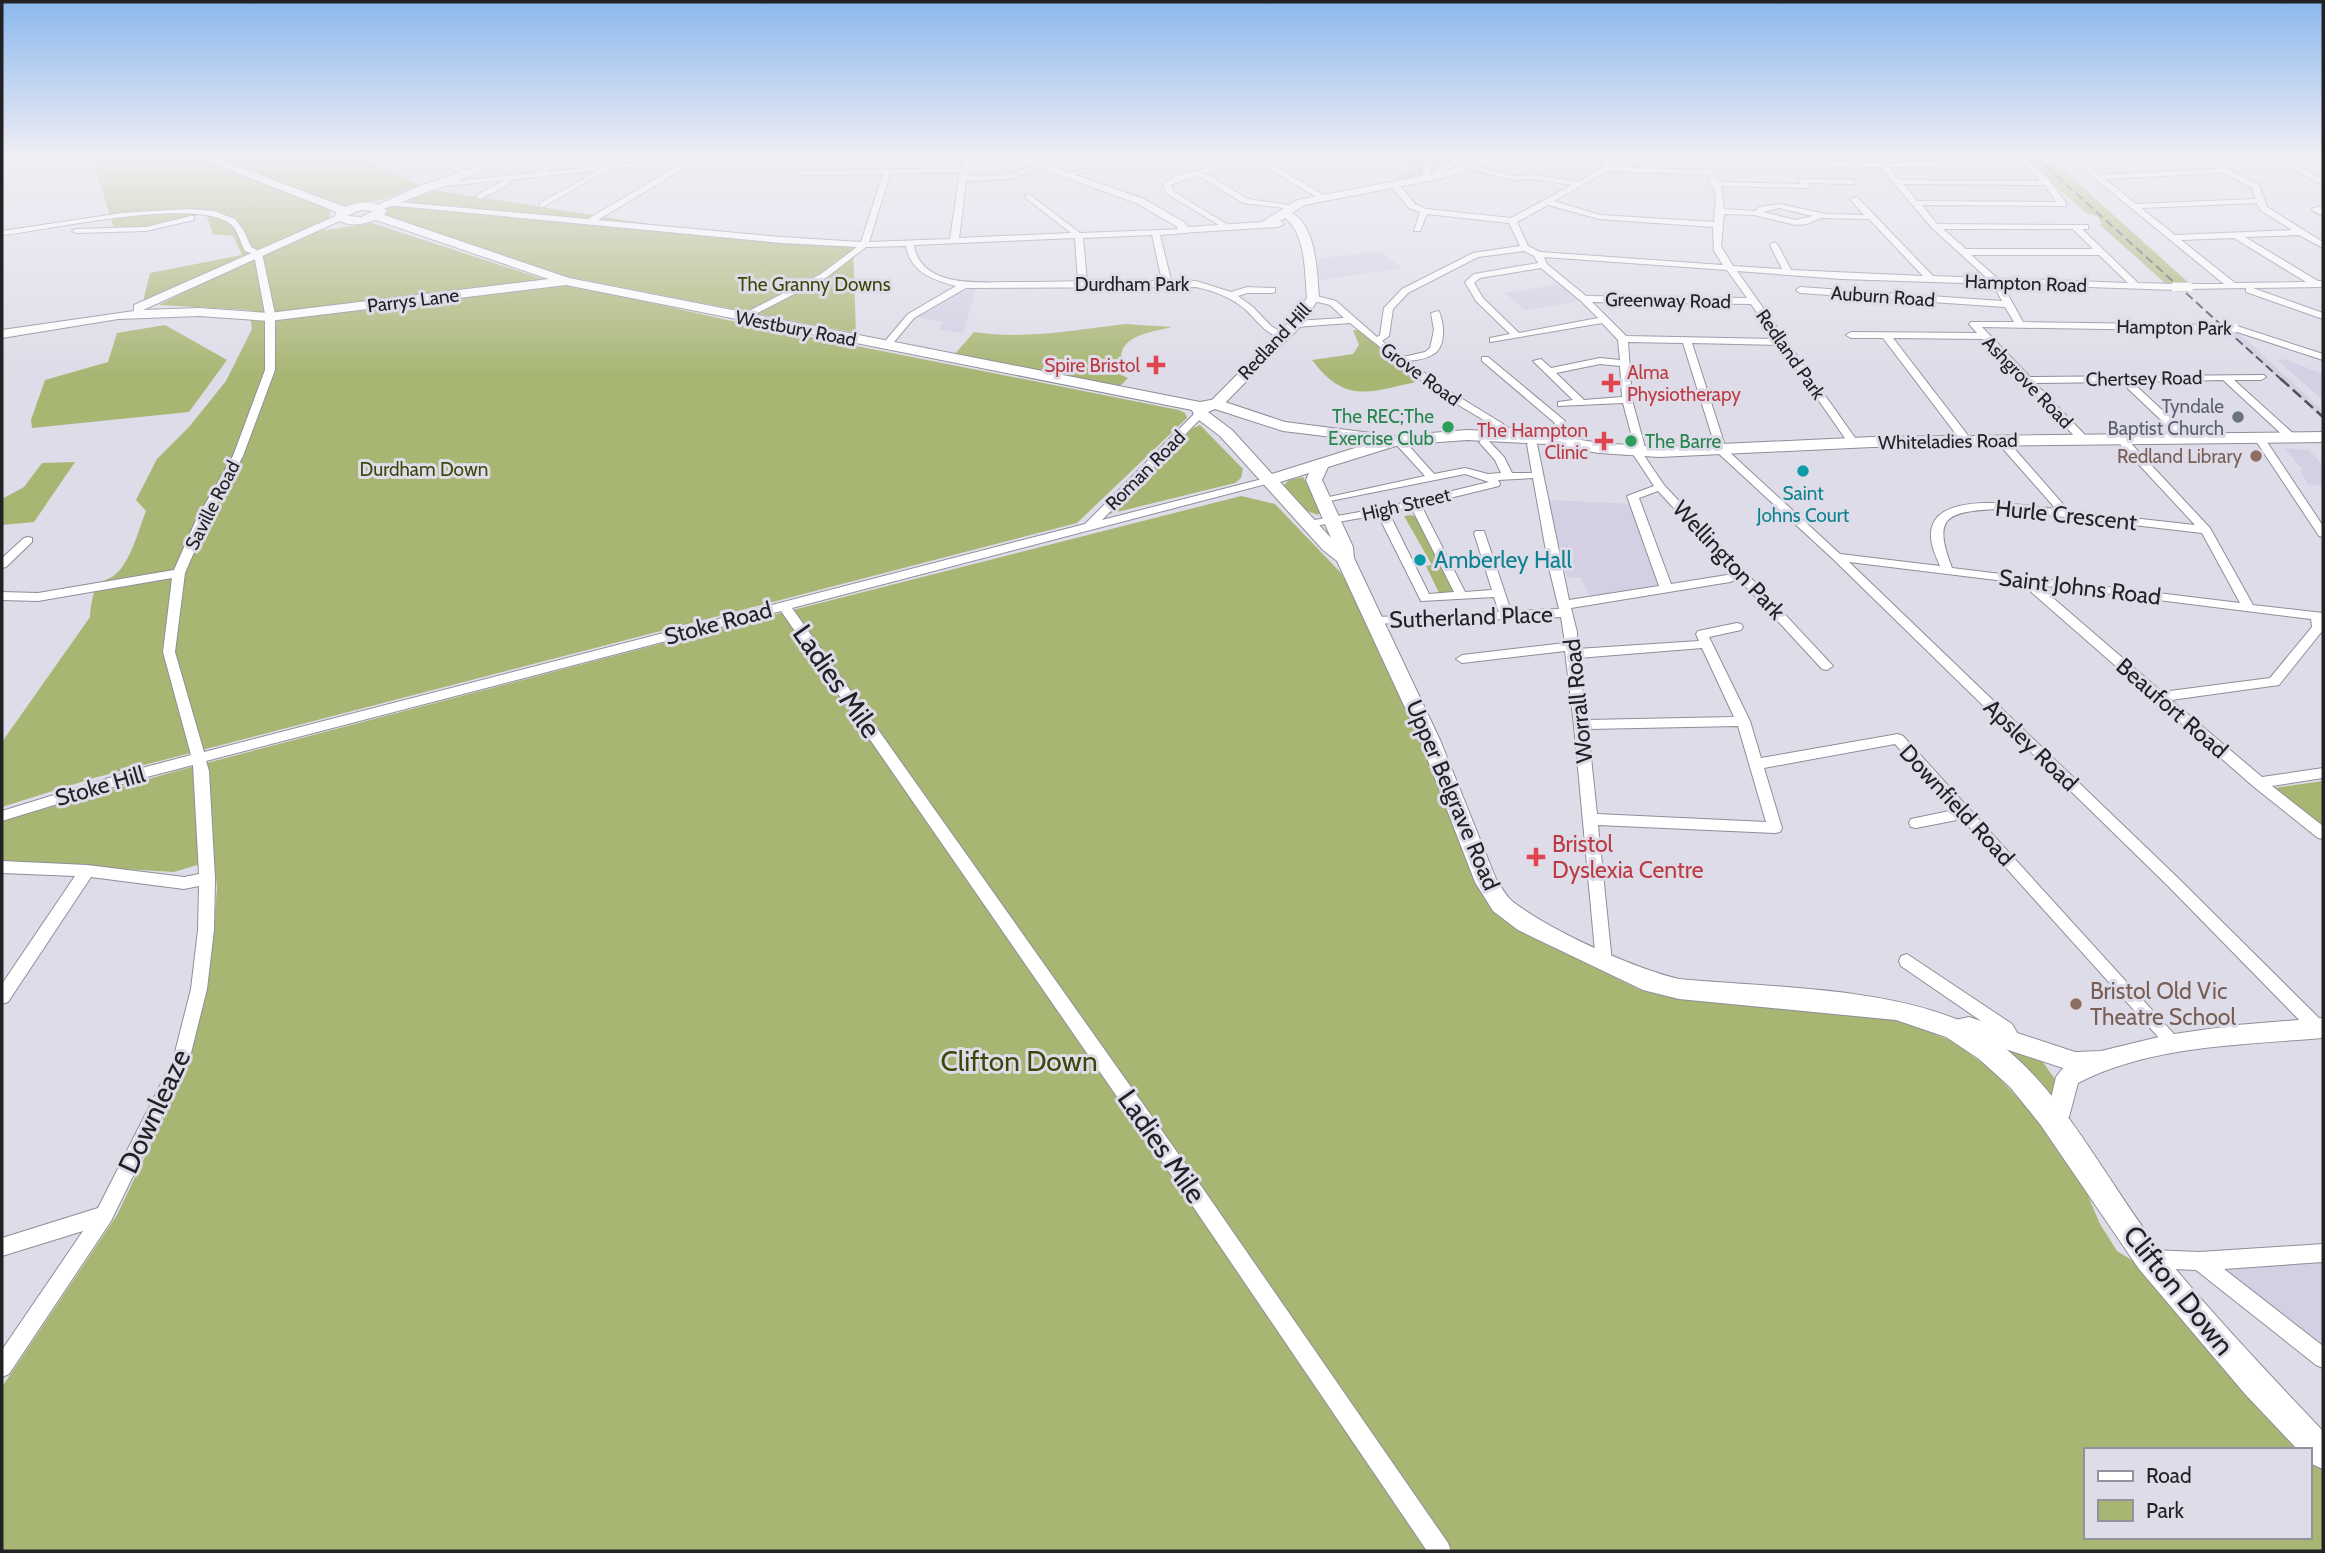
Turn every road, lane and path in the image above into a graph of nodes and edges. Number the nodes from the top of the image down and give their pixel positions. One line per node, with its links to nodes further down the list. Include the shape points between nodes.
1 (42, 229): 22 (street)
2 (130, 229): 26 (street)
3 (238, 229): 34 (street, via 247,248)
4 (317, 229): 34 (main road, Parrys Lane)
5 (409, 229): 41 (main road, Westbury Road)
6 (682, 229): 28 (street)
7 (869, 229): 28 (street)
8 (956, 229): 27 (street)
9 (1071, 229): 23 (street)
10 (1203, 229): 19 (main road)
11 (1293, 229): 52 (main road, Redland Hill, via 1309,258)
12 (1516, 229): 32 (street)
13 (1717, 229): 38 (street, Redland Park, via 1716,244)
14 (1883, 229): 40 (street)
15 (1939, 229): 33 (street)
16 (2082, 229): 35 (street)
17 (2165, 229): 25 (street)
18 (2298, 229): 21 (street)
19 (1178, 231): 20 (street)
20 (1159, 232): 23 (street); 43 (street)
21 (2302, 232): 24 (street); 31 (street)
22 (2, 233)
23 (1079, 236): 27 (street); 44 (street)
24 (2237, 236): 25 (street); 45 (street)
25 (2175, 238): 48 (street)
26 (2, 241)
27 (954, 243): 29 (street)
28 (864, 244): 29 (street); 60 (street, via 848,261)
29 (910, 244): 46 (street, Durdham Park, via 911,260 918,267)
30 (1774, 245): 39 (street)
31 (2323, 246)
32 (1525, 248): 36 (street); 76 (street, via 1476,255 1405,291 1391,304 1384,336)
33 (1964, 252): 35 (street); 42 (street)
34 (258, 253): 58 (main road, Parrys Lane); 59 (street, Saville Road)
35 (2101, 253): 47 (street)
36 (1538, 254): 37 (street); 38 (street, Hampton Road)
37 (1543, 265): 53 (street); 70 (street, via 1477,276 1469,282)
38 (1728, 267): 39 (street, Hampton Road); 54 (street, Redland Park)
39 (1790, 272): 40 (street, Hampton Road); 50 (street)
40 (1932, 280): 42 (street, Hampton Road)
41 (556, 282): 59 (main road, Parrys Lane); 60 (main road, Westbury Road)
42 (1996, 282): 47 (street, Hampton Road); 55 (street)
43 (1167, 283): 44 (street, Durdham Park); 51 (street, Durdham Park, via 1209,286)
44 (1083, 284): 46 (street, Durdham Park)
45 (2320, 284): 48 (street, Hampton Road)
46 (964, 285): 74 (street, Durdham Park, via 911,316)
47 (2136, 286): 48 (street, Hampton Road, bridge)
48 (2239, 287): 61 (street)
49 (1272, 290): 51 (street, via 1247,289)
50 (1800, 290): 55 (street, Auburn Road); 56 (street)
51 (1230, 295): 69 (street, Durdham Park, via 1271,332)
52 (1313, 298): 63 (main road, Redland Hill); 64 (street, Grove Road, via 1334,303)
53 (1584, 299): 54 (street, Greenway Road); 62 (street)
54 (1753, 301): 78 (street, Redland Park)
55 (2008, 304): 66 (street)
56 (1805, 305)
57 (1436, 313): 81 (street, via 1435,349)
58 (118, 315): 59 (main road, Parrys Lane); 67 (main road, Parrys Lane)
59 (273, 315): 136 (street, Saville Road, via 270,370 238,456)
60 (753, 315): 92 (main road, Westbury Road)
61 (2323, 316)
62 (1604, 320): 70 (street); 73 (street)
63 (1295, 324): 64 (street); 69 (main road, Redland Hill)
64 (1356, 324): 76 (street, Grove Road)
65 (1974, 324): 66 (street, Hampton Park); 72 (street, Ashgrove Road)
66 (2020, 324): 79 (street, Hampton Park, bridge, via 2234,328)
67 (2, 334)
68 (1851, 335): 71 (street)
69 (1283, 336): 92 (main road, Redland Hill)
70 (1517, 336): 75 (street)
71 (1885, 336): 72 (street); 105 (street)
72 (1984, 336): 88 (street, Ashgrove Road)
73 (1623, 339): 77 (street); 83 (street, Wellington Park)
74 (891, 340)
75 (1493, 340)
76 (1376, 341): 81 (street, Grove Road)
77 (1687, 342): 78 (street); 109 (street)
78 (1782, 342): 107 (street, Redland Park)
79 (2323, 357)
80 (1485, 359): 104 (street, via 1562,423)
81 (1401, 360): 94 (street, Grove Road)
82 (1538, 361): 84 (street)
83 (1625, 364): 84 (street, via 1600,361); 89 (street, Wellington Park)
84 (1549, 371): 90 (street)
85 (2225, 377): 86 (street, Chertsey Road); 87 (street, Chertsey Road); 100 (street)
86 (2261, 377)
87 (2123, 379): 88 (street, Chertsey Road); 98 (street)
88 (2026, 380): 101 (street, Ashgrove Road)
89 (1628, 400): 90 (street); 110 (street, Wellington Park)
90 (1582, 402): 91 (street)
91 (1562, 404)
92 (1205, 407): 93 (main road, Westbury Road); 95 (main road, Upper Belgrave Road); 127 (street, Roman Road)
93 (1249, 417): 95 (main road, via 1227,422); 108 (main road, Westbury Road)
94 (1494, 423): 97 (street, via 1494,430); 104 (street, Grove Road)
95 (1226, 433): 112 (main road, Upper Belgrave Road)
96 (2323, 437): 100 (main road, Whiteladies Road)
97 (1482, 438): 103 (main road, Whiteladies Road); 104 (main road, Whiteladies Road); 113 (street)
98 (2186, 438): 99 (main road, Whiteladies Road); 102 (main road, Whiteladies Road)
99 (2259, 438): 100 (main road, Whiteladies Road); 130 (street)
100 (2292, 438)
101 (2083, 439): 102 (main road, Whiteladies Road); 106 (main road, Whiteladies Road)
102 (2121, 439): 128 (street)
103 (1397, 440): 108 (main road, Whiteladies Road); 115 (street)
104 (1532, 440): 110 (main road, Whiteladies Road); 145 (street, Worrall Road)
105 (1966, 440): 106 (main road, Whiteladies Road); 107 (main road, Whiteladies Road)
106 (2001, 440): 124 (street)
107 (1853, 442): 109 (main road, Whiteladies Road)
108 (1352, 444): 111 (main road, Whiteladies Road)
109 (1727, 449): 110 (main road, Whiteladies Road); 132 (street, Apsley Road)
110 (1639, 451): 118 (street, Wellington Park)
111 (1324, 461): 117 (main road, Whiteladies Road); 121 (main road, Upper Belgrave Road, via 1314,480)
112 (1254, 465): 117 (main road, Upper Belgrave Road); 119 (street)
113 (1507, 475): 114 (street); 116 (street)
114 (1529, 476)
115 (1431, 477): 116 (street, via 1472,471); 121 (street)
116 (1491, 477): 122 (street, High Street, via 1496,484)
117 (1270, 480): 119 (street, Stoke Road); 120 (main road, Upper Belgrave Road)
118 (1660, 487): 137 (street, Wellington Park); 139 (street, via 1633,496)
119 (1241, 489): 120 (street, Stoke Road); 127 (street, Stoke Road)
120 (1285, 498): 126 (main road, Upper Belgrave Road)
121 (1324, 501): 125 (main road, Upper Belgrave Road)
122 (1414, 503): 123 (street, High Street); 141 (street)
123 (1382, 511): 125 (street, High Street); 141 (street, via 1425,598)
124 (2065, 513): 128 (street, Hurle Crescent); 135 (street, Hurle Crescent, via 1996,506 1950,513 1935,531)
125 (1331, 520): 126 (street, High Street); 133 (main road, Upper Belgrave Road)
126 (1308, 524): 133 (main road, Upper Belgrave Road)
127 (1089, 527): 143 (street, Stoke Road)
128 (2206, 530): 144 (street)
129 (1480, 533): 140 (street)
130 (2323, 534)
131 (29, 545): 134 (street)
132 (1838, 557): 135 (street, Saint Johns Road); 172 (street, Apsley Road)
133 (1345, 558): 148 (main road, Upper Belgrave Road)
134 (2, 564)
135 (1947, 569): 138 (street, Saint Johns Road)
136 (179, 573): 142 (street, via 38,597); 157 (street, Saville Road, via 169,652)
137 (1738, 573): 139 (street, Sutherland Place); 153 (street, Wellington Park)
138 (2024, 580): 144 (street, Saint Johns Road); 154 (street, Beaufort Road)
139 (1666, 588): 145 (street, Sutherland Place)
140 (1499, 593): 141 (street); 146 (street)
141 (1461, 595)
142 (2, 596)
143 (784, 606): 157 (street, Stoke Road); 186 (street, Ladies Mile)
144 (2249, 608): 147 (street, Saint Johns Road)
145 (1565, 609): 146 (street, Sutherland Place); 151 (street, Worrall Road, via 1572,632)
146 (1506, 614): 148 (street, Sutherland Place)
147 (2320, 617): 154 (street, via 2318,628 2274,682)
148 (1376, 621): 170 (main road, Upper Belgrave Road, via 1491,891 1519,919)
149 (1737, 627): 150 (street, via 1702,634)
150 (1707, 644): 151 (street); 155 (street)
151 (1570, 650): 152 (street); 156 (street, Worrall Road)
152 (1462, 659)
153 (1827, 666)
154 (2159, 697): 160 (street, Beaufort Road)
155 (1744, 721): 156 (street); 158 (street)
156 (1581, 725): 163 (street, Worrall Road)
157 (200, 758): 162 (street, Stoke Hill); 168 (street, Downleaze)
158 (1758, 764): 161 (street, Downfield Road, via 1898,739); 163 (street, via 1775,828)
159 (2323, 773): 160 (street)
160 (2259, 783): 165 (street, Beaufort Road)
161 (1966, 813): 164 (street); 175 (street, Downfield Road)
162 (2, 816)
163 (1591, 819): 170 (street, Worrall Road)
164 (1916, 824)
165 (2323, 834)
166 (2, 867): 167 (street)
167 (87, 872): 168 (street, via 184,883); 171 (street)
168 (207, 878): 178 (street, Downleaze, via 199,989 181,1061)
169 (1907, 961): 174 (street, via 2006,1029)
170 (1604, 962): 173 (main road, Upper Belgrave Road, via 1643,980 1679,989 1896,1010)
171 (2, 997)
172 (2321, 1028): 175 (main road)
173 (1954, 1029): 174 (main road, via 1969,1027); 177 (main road, Clifton Down, via 2009,1070)
174 (2014, 1041): 176 (main road, via 2075,1062)
175 (2175, 1044): 176 (main road)
176 (2101, 1060): 177 (main road, via 2068,1077 2061,1109)
177 (2049, 1116): 181 (main road, Clifton Down)
178 (104, 1215): 179 (street); 184 (street, Downleaze)
179 (2, 1248)
180 (2323, 1253): 182 (street)
181 (2148, 1259): 182 (street); 185 (main road, Clifton Down)
182 (2199, 1261): 183 (street)
183 (2323, 1358)
184 (2, 1367)
185 (2323, 1453)
186 (1440, 1551)

